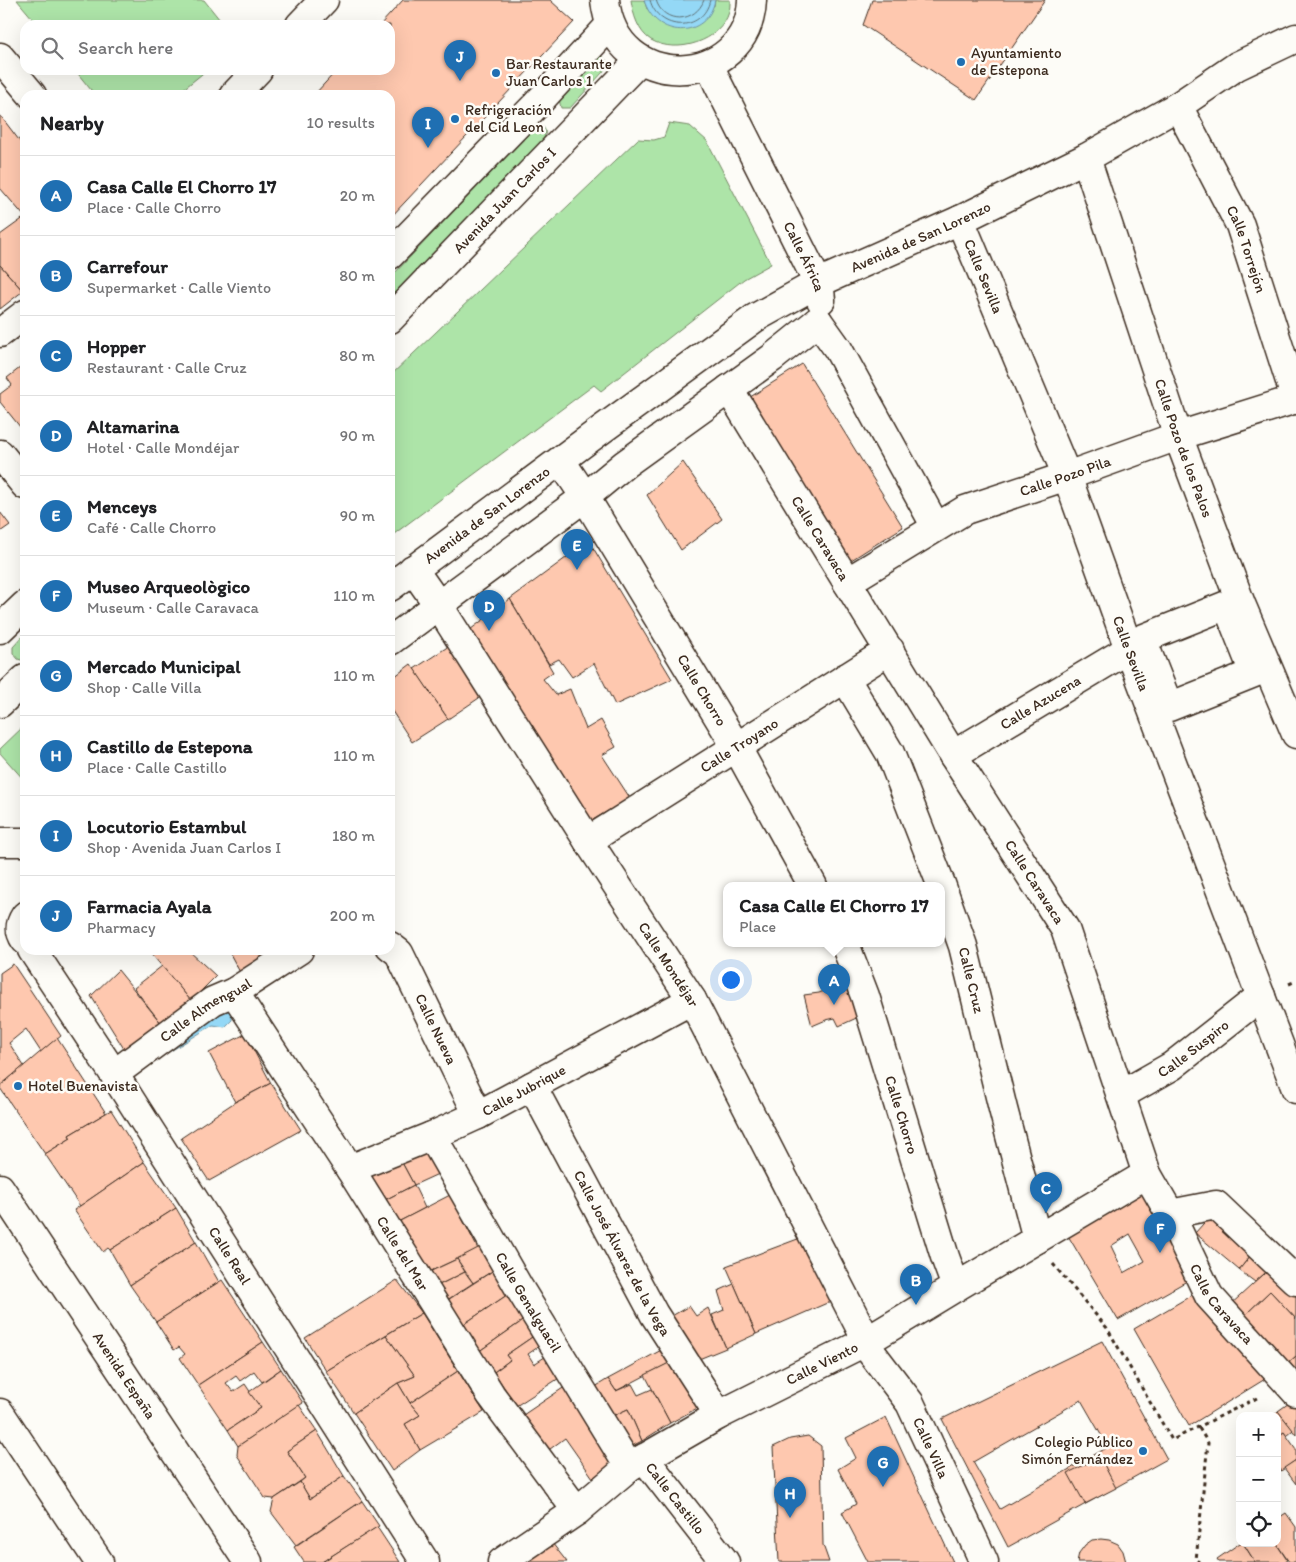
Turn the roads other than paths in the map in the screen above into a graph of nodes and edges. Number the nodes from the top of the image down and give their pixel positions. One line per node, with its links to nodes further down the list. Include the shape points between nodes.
1 (324, 0): 4 (street)
2 (752, 0): 7 (street, via 744,32 729,51)
3 (608, 12): 6 (street, via 622,44); 15 (street, via 536,105)
4 (305, 20)
5 (1296, 38): 12 (street, Avenida de San Lorenzo, via 1237,66)
6 (640, 60): 7 (street, via 662,68 686,70); 17 (street, Avenida Juan Carlos I)
7 (709, 64): 16 (street, Calle África)
8 (3, 68): 10 (street)
9 (253, 75): 11 (street)
10 (27, 90)
11 (239, 90)
12 (1178, 106): 13 (street, Avenida de San Lorenzo); 22 (street, Calle Torrejón, via 1240,225)
13 (1086, 158): 14 (street, Avenida de San Lorenzo); 23 (street, Calle Pozo de los Palos)
14 (960, 220): 16 (street, Avenida de San Lorenzo); 26 (street, Calle Sevilla)
15 (395, 250)
16 (818, 283): 19 (street, Calle África, via 821,308); 25 (street, Avenida de San Lorenzo, via 755,318)
17 (395, 314)
18 (20, 318): 20 (street)
19 (818, 321): 21 (street); 29 (street, via 838,349)
20 (0, 333)
21 (729, 389): 28 (street); 31 (street, Calle Caravaca)
22 (1296, 399): 23 (street, Calle Pozo Pila)
23 (1178, 436): 26 (street, Calle Pozo Pila); 34 (street, Calle Pozo de los Palos)
24 (0, 454): 27 (street)
25 (560, 461): 28 (street, Avenida de San Lorenzo); 30 (street, Avenida de San Lorenzo)
26 (1067, 476): 29 (street, Calle Pozo Pila, via 965,510); 38 (street, Calle Sevilla)
27 (20, 479)
28 (585, 497): 33 (street); 46 (street, Calle Chorro)
29 (936, 527): 31 (street, Calle Pozo Pila)
30 (413, 569): 32 (street, Avenida de San Lorenzo); 33 (street, Avenida de San Lorenzo)
31 (847, 582): 39 (street, Calle Caravaca)
32 (395, 583)
33 (439, 606): 37 (street); 48 (street, Calle Mondéjar)
34 (1235, 606): 38 (street, Calle Azucena, via 1227,605 1201,615 1142,639); 40 (street, Calle Pozo de los Palos)
35 (20, 610): 36 (street)
36 (0, 628)
37 (395, 638)
38 (1136, 646): 44 (street, Calle Sevilla); 47 (street, Calle Azucena)
39 (890, 650): 41 (street, Calle Troyano); 47 (street, Calle Caravaca)
40 (1260, 666): 44 (street, via 1254,673 1169,707); 45 (street, Calle Pozo de los Palos)
41 (845, 678): 46 (street, Calle Troyano); 52 (street, Calle Cruz, via 890,754)
42 (20, 684): 43 (street)
43 (0, 703)
44 (1160, 705): 59 (street, Calle Sevilla)
45 (1296, 734)
46 (737, 748): 48 (street, Calle Troyano); 51 (street, Calle Chorro)
47 (954, 755): 64 (street, Calle Caravaca, via 1066,929)
48 (588, 841): 60 (street, Calle Mondéjar)
49 (0, 842): 50 (street)
50 (20, 842)
51 (811, 882)
52 (940, 882)
53 (945, 895): 71 (street, Calle Cruz, via 963,946)
54 (846, 947): 73 (street, Calle Chorro, via 865,996)
55 (395, 950): 65 (street, Calle Nueva)
56 (35, 955): 61 (street, Calle Real)
57 (291, 955): 58 (street, Calle Almengual)
58 (234, 992): 61 (street, Calle Almengual, via 213,1001); 67 (street, Calle del Mar)
59 (1261, 996): 63 (street, Calle Sevilla); 64 (street, Calle Suspiro, via 1172,1066)
60 (692, 1000): 62 (street, Calle Jubrique); 74 (street, Calle Mondéjar)
61 (114, 1074): 82 (street, Calle Real)
62 (532, 1086): 65 (street, Calle Jubrique); 77 (street, Calle José Álvarez de la Vega, via 654,1314)
63 (1296, 1089)
64 (1121, 1095): 68 (street, Calle Caravaca)
65 (478, 1115): 66 (street, Calle Jubrique)
66 (432, 1136): 67 (street, Calle Jubrique); 78 (street, Calle Genalguacil, via 518,1286)
67 (350, 1169): 79 (street, Calle del Mar, via 491,1395)
68 (1147, 1174): 70 (street, Calle Caravaca); 71 (street, Calle Viento)
69 (0, 1188): 81 (street, Avenida España)
70 (1170, 1214): 72 (street, via 1216,1205); 75 (street, Calle Caravaca, via 1209,1296)
71 (1038, 1239): 73 (street, Calle Viento)
72 (1296, 1282)
73 (956, 1287): 74 (street, Calle Viento)
74 (868, 1342): 77 (street, Calle Viento); 85 (street, Calle Villa, via 871,1352 910,1403)
75 (1291, 1388)
76 (0, 1413): 80 (street)
77 (719, 1415): 78 (street, Calle Viento)
78 (636, 1463): 79 (street, Calle Viento); 84 (street, Calle Castillo)
79 (577, 1510): 83 (street, Calle Viento)
80 (99, 1562)
81 (248, 1562)
82 (425, 1562)
83 (502, 1562)
84 (724, 1562)
85 (984, 1562)

